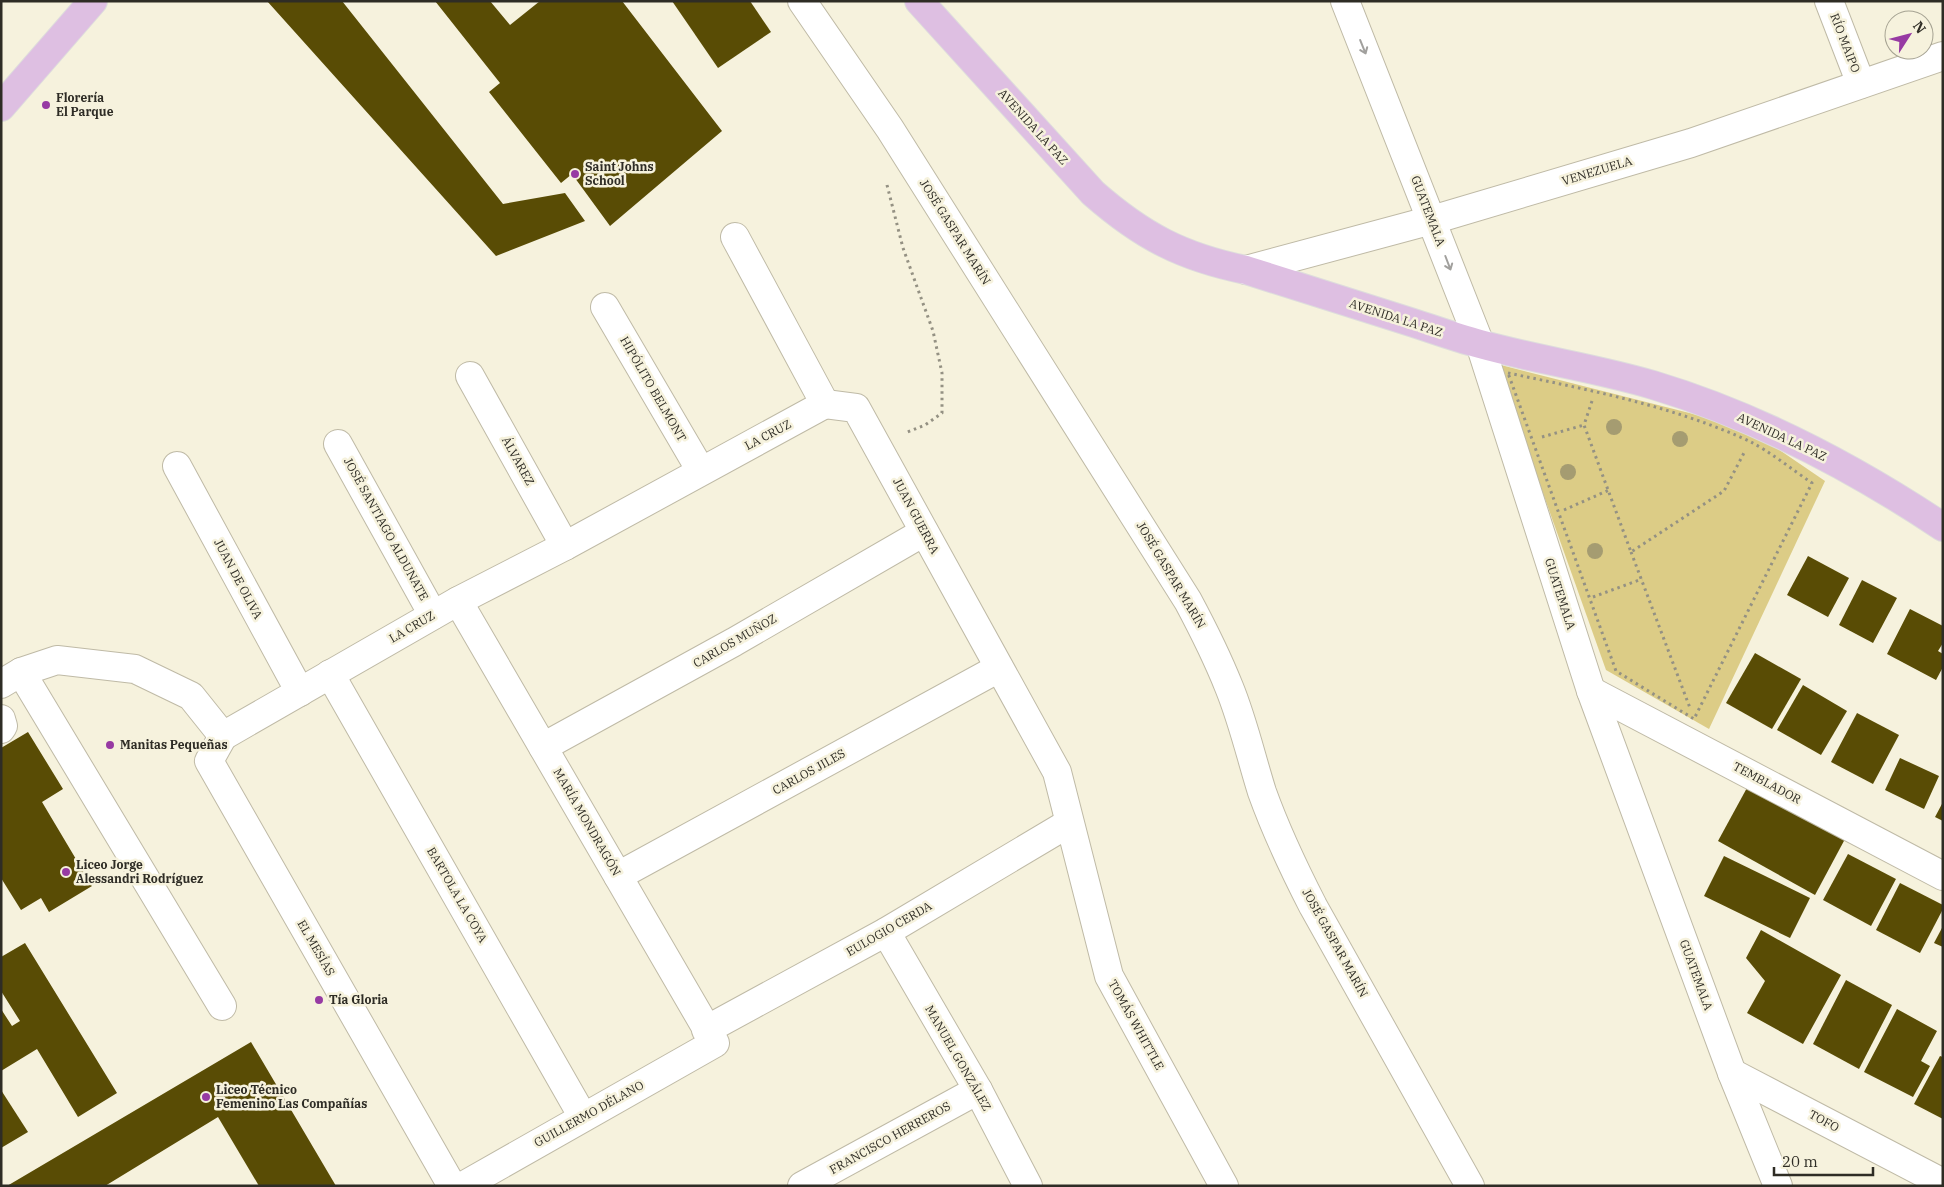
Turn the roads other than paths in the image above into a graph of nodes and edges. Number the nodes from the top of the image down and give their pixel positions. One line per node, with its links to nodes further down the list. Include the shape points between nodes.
1 (93, 1): 8 (main road)
2 (802, 1): 48 (street, JOSÉ GASPAR MARÍN, via 890,129 1188,601 1229,687 1248,738 1262,790 1293,867)
3 (919, 1): 11 (main road, AVENIDA LA PAZ, via 1093,192 1116,212 1166,245)
4 (1345, 1): 9 (street, GUATEMALA, one-way to 9)
5 (1829, 1): 7 (street, RÍO MAIPO)
6 (1943, 56): 7 (street, VENEZUELA)
7 (1861, 84): 9 (street, VENEZUELA, via 1691,143)
8 (1, 107)
9 (1432, 220): 11 (street, VENEZUELA); 13 (street, GUATEMALA, one-way to 13)
10 (734, 237): 15 (street)
11 (1246, 270): 13 (main road, AVENIDA LA PAZ)
12 (605, 307): 18 (street, HIPÓLITO BELMONT)
13 (1480, 344): 19 (main road, AVENIDA LA PAZ, via 1654,385 1739,416 1861,475); 27 (street, GUATEMALA)
14 (470, 376): 21 (street, ÁLVAREZ)
15 (826, 404): 18 (street, LA CRUZ); 20 (street, JUAN GUERRA, via 856,408)
16 (338, 444): 23 (street, JOSÉ SANTIAGO ALDUNATE)
17 (177, 466): 28 (street, JUAN DE OLIVA)
18 (701, 471): 21 (street, LA CRUZ)
19 (1943, 528)
20 (924, 532): 24 (street, JUAN GUERRA); 32 (street, CARLOS MUÑOZ)
21 (565, 546): 22 (street, LA CRUZ)
22 (458, 601): 23 (street, LA CRUZ); 32 (street, MARÍA MONDRAGÓN)
23 (433, 615): 25 (street, LA CRUZ)
24 (999, 668): 33 (street, JUAN GUERRA, via 1057,772); 34 (street, CARLOS JILES)
25 (330, 674): 28 (street, LA CRUZ); 41 (street, BARTOLA LA COYA)
26 (11, 678): 31 (street, via 57,660 135,669 191,696); 37 (street)
27 (1591, 691): 35 (street, TEMBLADOR); 39 (street, GUATEMALA)
28 (300, 692): 31 (street, LA CRUZ)
29 (1, 719): 30 (street)
30 (1, 729)
31 (223, 736): 43 (street, EL MESÍAS, via 209,762)
32 (544, 747): 34 (street, MARÍA MONDRAGÓN)
33 (1069, 823): 36 (street, EULOGIO CERDA); 47 (street, TOMÁS WHITTLE, via 1109,976)
34 (618, 876): 38 (street, MARÍA MONDRAGÓN)
35 (1943, 876)
36 (886, 932): 38 (street, EULOGIO CERDA); 40 (street, MANUEL GONZÁLEZ)
37 (222, 1006)
38 (710, 1036): 41 (street, GUILLERMO DÉLANO)
39 (1732, 1073): 42 (street, TOFO); 49 (street, GUATEMALA)
40 (978, 1090): 45 (street, FRANCISCO HERREROS); 46 (street, MANUEL GONZÁLEZ)
41 (583, 1117): 44 (street, GUILLERMO DÉLANO)
42 (1943, 1183)
43 (452, 1186)
44 (463, 1186)
45 (802, 1186)
46 (1028, 1186)
47 (1224, 1186)
48 (1470, 1186)
49 (1778, 1186)

